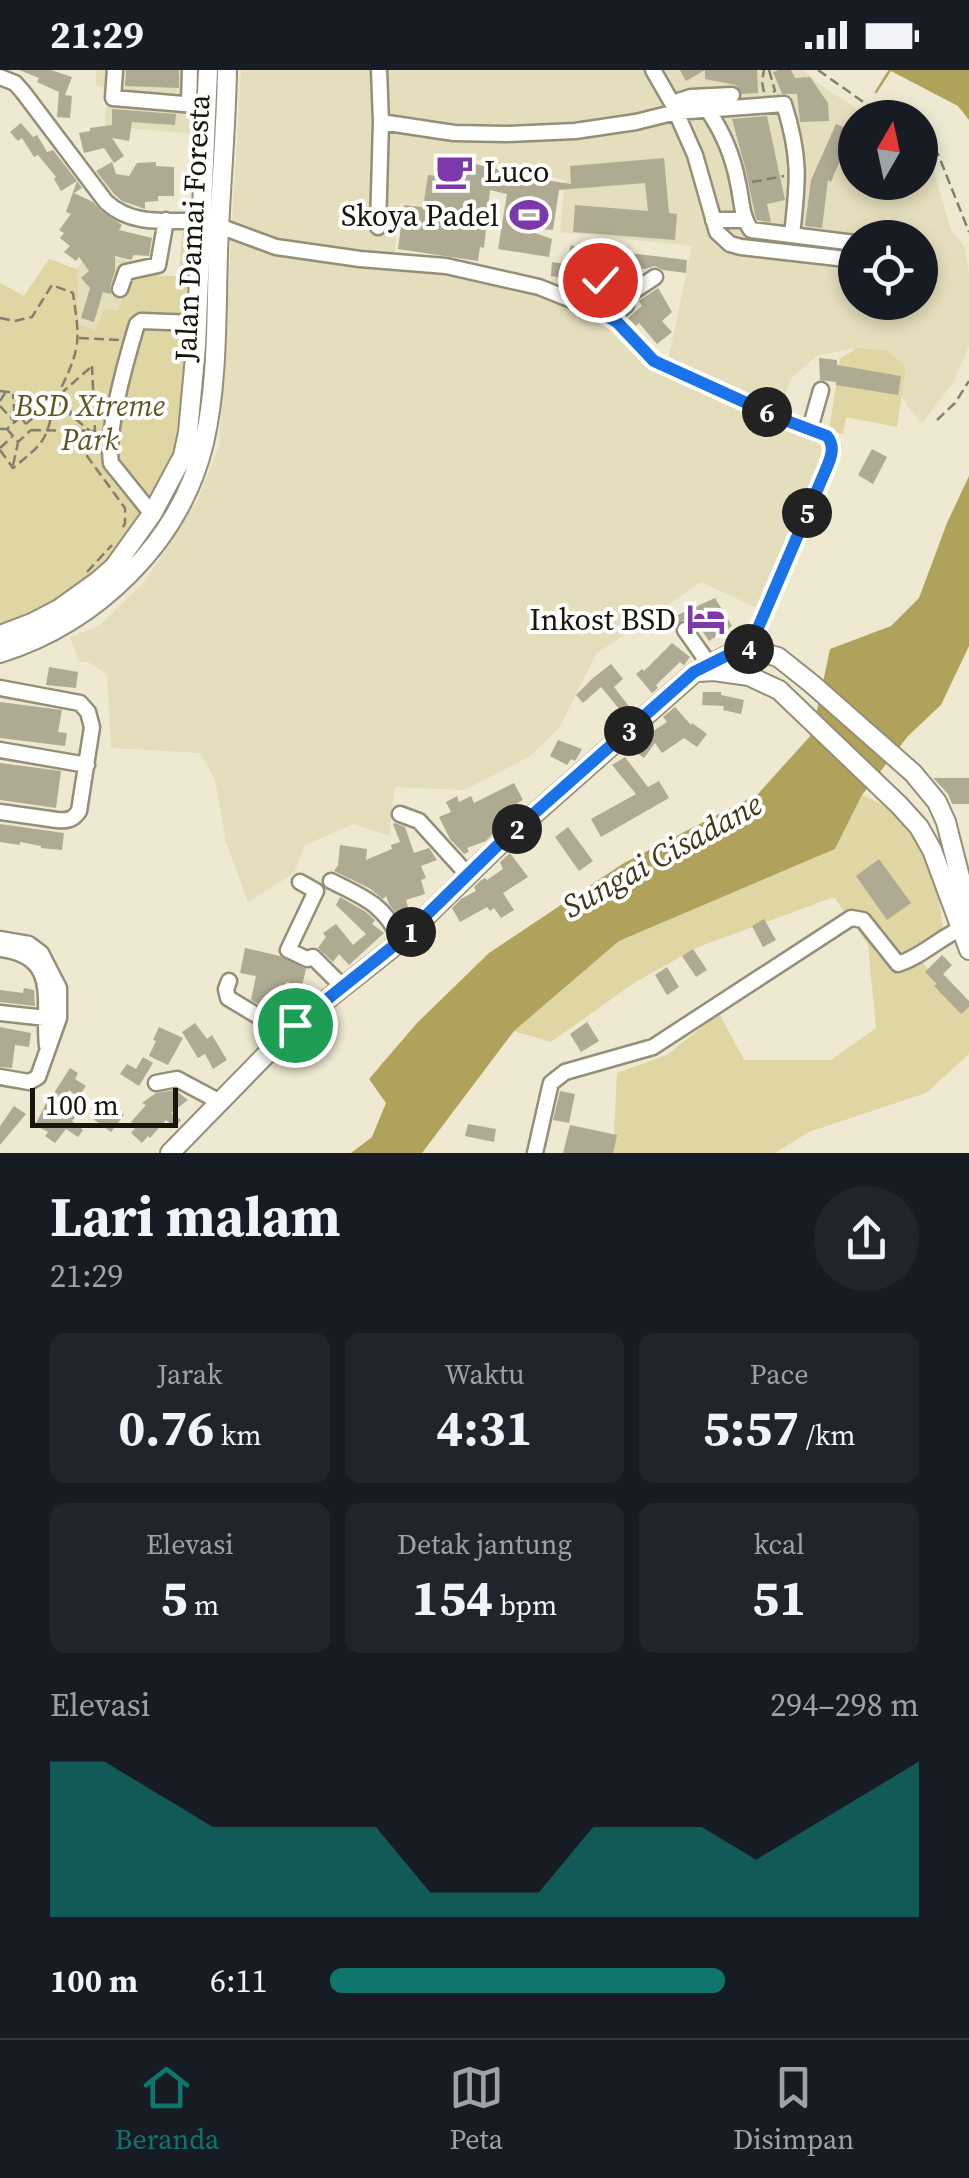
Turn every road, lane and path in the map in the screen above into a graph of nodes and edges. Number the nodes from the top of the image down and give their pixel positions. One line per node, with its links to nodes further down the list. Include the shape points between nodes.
1 (115, 70): 12 (street, via 114,98)
2 (379, 70): 15 (street)
3 (653, 70): 13 (street)
4 (768, 70): 8 (path); 9 (path)
5 (818, 70): 11 (path)
6 (212, 71): 12 (main road, Jalan Damai Foresta); 22 (main road, Jalan Damai Foresta)
7 (0, 78): 19 (street, via 23,92 115,210)
8 (775, 91)
9 (764, 93)
10 (732, 95): 13 (street, via 691,97)
11 (860, 100)
12 (198, 105): 22 (main road, Jalan Damai Foresta)
13 (674, 108): 14 (street); 15 (street, via 636,122 523,134); 20 (street)
14 (707, 109): 17 (street, via 784,104); 18 (street)
15 (380, 122): 23 (street)
16 (938, 154): 24 (path)
17 (799, 173): 18 (path); 25 (street)
18 (738, 184): 21 (street)
19 (166, 220): 22 (street); 29 (street, via 158,264 126,272)
20 (714, 220): 21 (street); 27 (street, via 730,244)
21 (744, 220): 25 (street, via 751,230)
22 (210, 223): 30 (street, via 276,248 446,266); 34 (main road, Jalan Damai Foresta); 37 (main road, Jalan Damai Foresta)
23 (378, 227)
24 (969, 232)
25 (792, 235): 26 (street)
26 (838, 242)
27 (838, 258)
28 (655, 277): 33 (street, via 628,294)
29 (120, 288)
30 (568, 297): 31 (street); 31 (street, via 577,272 600,280)
31 (591, 307): 33 (street)
32 (0, 318): 35 (path, via 32,317 52,285 73,294)
33 (612, 318): 52 (street, via 654,361)
34 (197, 323): 36 (street, via 141,321); 37 (main road, Jalan Damai Foresta)
35 (79, 338): 36 (path); 39 (path)
36 (132, 340): 60 (street, via 109,453 114,470)
37 (205, 347): 60 (main road, Jalan Damai Foresta, via 186,445); 65 (main road, Jalan Damai Foresta, via 207,426 197,466 154,547 112,592 35,640)
38 (969, 380): 47 (path)
39 (64, 390): 44 (path); 46 (path); 55 (path, via 92,366 96,431)
40 (821, 390): 52 (street)
41 (3, 392): 42 (path); 45 (path)
42 (12, 393): 43 (path); 48 (path)
43 (36, 396): 44 (path); 49 (path)
44 (54, 398): 46 (path); 49 (path); 54 (path)
45 (0, 403): 48 (path)
46 (72, 416): 55 (path)
47 (937, 420)
48 (15, 422): 49 (path); 51 (path)
49 (25, 422): 53 (path)
50 (0, 429): 51 (path)
51 (7, 429): 56 (path)
52 (810, 429): 64 (street, via 827,436 833,450)
53 (32, 430): 54 (path); 57 (path)
54 (49, 430): 55 (path); 59 (path)
55 (90, 431): 61 (path, via 84,452 124,508 125,523 120,538)
56 (13, 436): 57 (path); 58 (path)
57 (18, 442): 59 (path)
58 (0, 449): 59 (path)
59 (13, 468)
60 (152, 514): 63 (main road, Jalan Damai Foresta, via 98,581)
61 (78, 582)
62 (685, 630): 66 (street)
63 (0, 636)
64 (749, 649): 66 (main road); 75 (main road, via 778,657 812,684 937,802)
65 (0, 653)
66 (705, 669): 72 (main road); 75 (main road, via 767,682 803,712 919,828)
67 (0, 688): 69 (street, via 84,706 92,726)
68 (0, 750): 69 (street)
69 (88, 765): 70 (street, via 79,811 71,819)
70 (0, 812)
71 (400, 814): 72 (street, via 419,821)
72 (468, 875): 77 (main road)
73 (331, 881): 77 (street, via 376,905)
74 (300, 882): 82 (street, via 316,891 288,950 313,957)
75 (966, 921): 80 (main road); 91 (street, via 898,964 863,920 851,918 653,1047 557,1077 548,1090)
76 (0, 939): 78 (street)
77 (401, 940): 82 (main road)
78 (20, 947): 79 (street); 84 (street, via 44,985); 86 (street, via 41,953 60,988 60,1018)
79 (0, 949)
80 (969, 950)
81 (229, 981): 85 (street, via 228,998)
82 (342, 986): 85 (main road)
83 (0, 1013): 84 (street)
84 (46, 1018): 86 (street)
85 (286, 1033): 89 (main road)
86 (47, 1046): 87 (street, via 34,1081)
87 (0, 1077)
88 (156, 1083): 89 (street, via 177,1079)
89 (220, 1102): 90 (main road)
90 (170, 1153)
91 (535, 1153)

